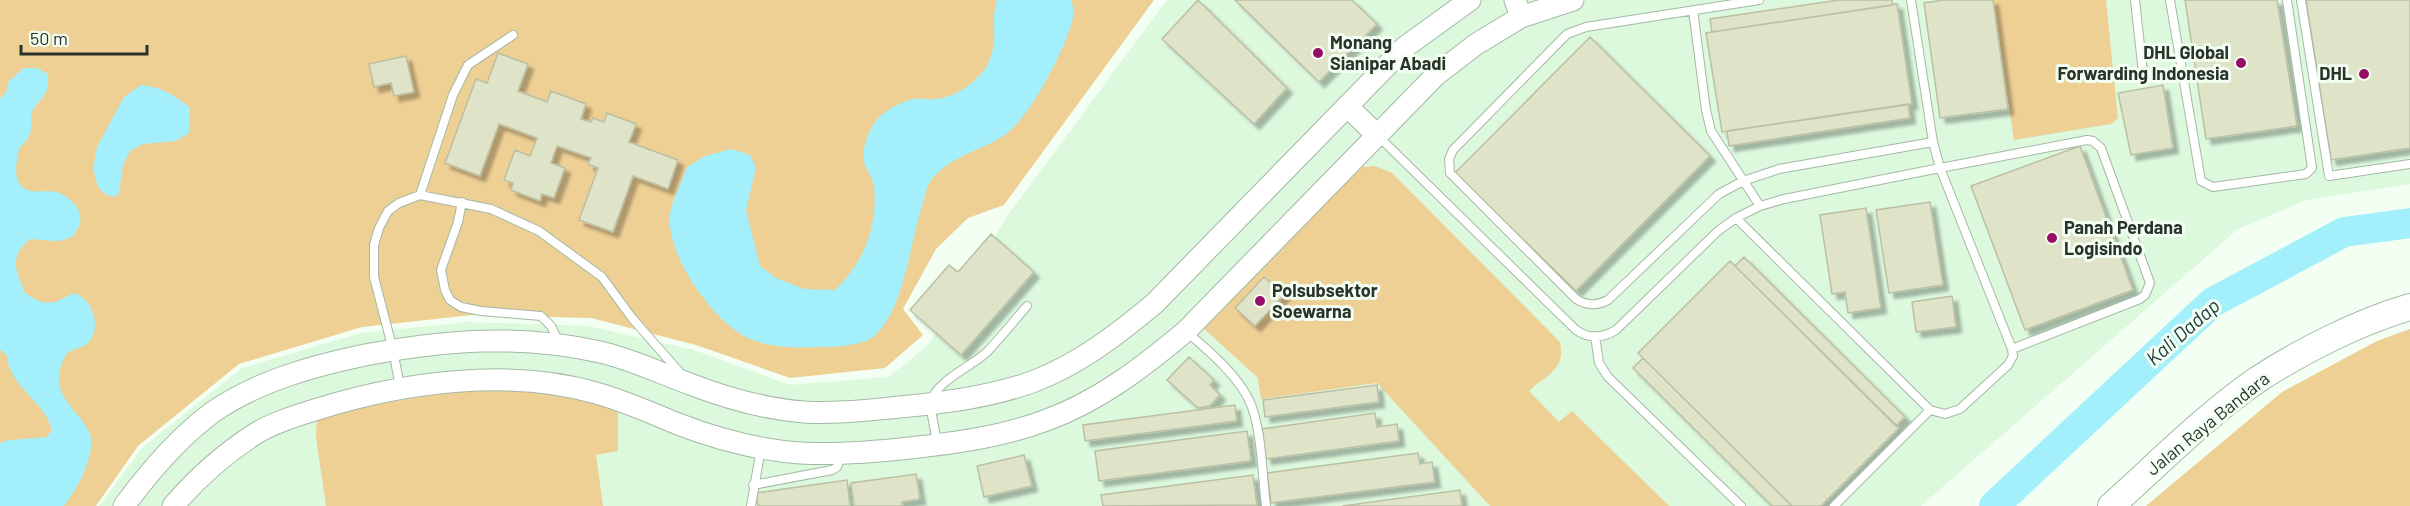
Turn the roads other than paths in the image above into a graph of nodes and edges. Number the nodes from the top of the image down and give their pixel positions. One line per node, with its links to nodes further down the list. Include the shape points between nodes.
1 (1470, 0): 13 (street, via 1405,47)
2 (1573, 0): 9 (street)
3 (1759, 0): 10 (lane)
4 (1911, 0): 15 (lane)
5 (2135, 0): 12 (lane)
6 (2170, 0): 7 (lane, via 2201,181 2213,187 2306,174 2312,168)
7 (2287, 0)
8 (2301, 0): 16 (lane, via 2329,176)
9 (1518, 9): 14 (street, via 1436,75)
10 (1693, 10): 18 (lane, via 1711,131); 18 (lane, via 1586,27 1567,34 1453,150 1448,168 1576,299 1589,305 1608,300 1719,194)
11 (513, 35): 19 (lane, via 468,64 453,95)
12 (2143, 73)
13 (1348, 107): 14 (street); 32 (street, via 1155,303 1121,331 1033,382)
14 (1378, 136): 25 (street); 26 (lane, via 1576,330)
15 (1933, 142): 17 (lane); 18 (lane, via 1779,169)
16 (2410, 164)
17 (1940, 168): 21 (lane); 29 (lane); 29 (lane, via 2087,140 2101,148 2149,277 2149,289 2140,299)
18 (1743, 181): 21 (lane)
19 (420, 195): 20 (lane); 28 (lane, via 399,202 388,211 374,245 374,277)
20 (462, 202): 27 (lane, via 441,270 450,300 480,311 541,316 551,326); 30 (lane, via 491,209 539,231 602,277)
21 (1760, 206): 22 (lane)
22 (1736, 218): 26 (lane, via 1702,245 1616,330); 33 (lane)
23 (1027, 306): 32 (lane, via 986,353 935,393)
24 (2410, 307): 44 (main road, Jalan Raya Bandara, via 2331,340 2257,381)
25 (1186, 331): 34 (street, via 1142,367 1080,405 1044,421); 41 (lane, via 1220,363 1249,400 1256,422)
26 (1595, 336): 42 (lane, via 1599,363 1608,377)
27 (559, 344): 28 (street, via 467,340); 30 (street, via 603,352)
28 (393, 350): 31 (lane); 38 (street, via 310,368 239,396 183,438)
29 (2013, 350): 33 (lane, via 2008,365 1960,409 1945,414)
30 (690, 384): 32 (street, via 734,400 804,412)
31 (400, 390): 35 (street, via 472,381 555,384 594,392 726,440); 39 (street, via 346,400 257,433 217,462)
32 (930, 404): 34 (lane)
33 (1930, 410): 43 (lane)
34 (937, 445): 36 (street)
35 (761, 448): 36 (street); 37 (lane)
36 (843, 453): 37 (lane, via 832,470)
37 (753, 485): 40 (lane)
38 (124, 506)
39 (173, 506)
40 (751, 506)
41 (1266, 506)
42 (1741, 506)
43 (1834, 506)
44 (2111, 506)

